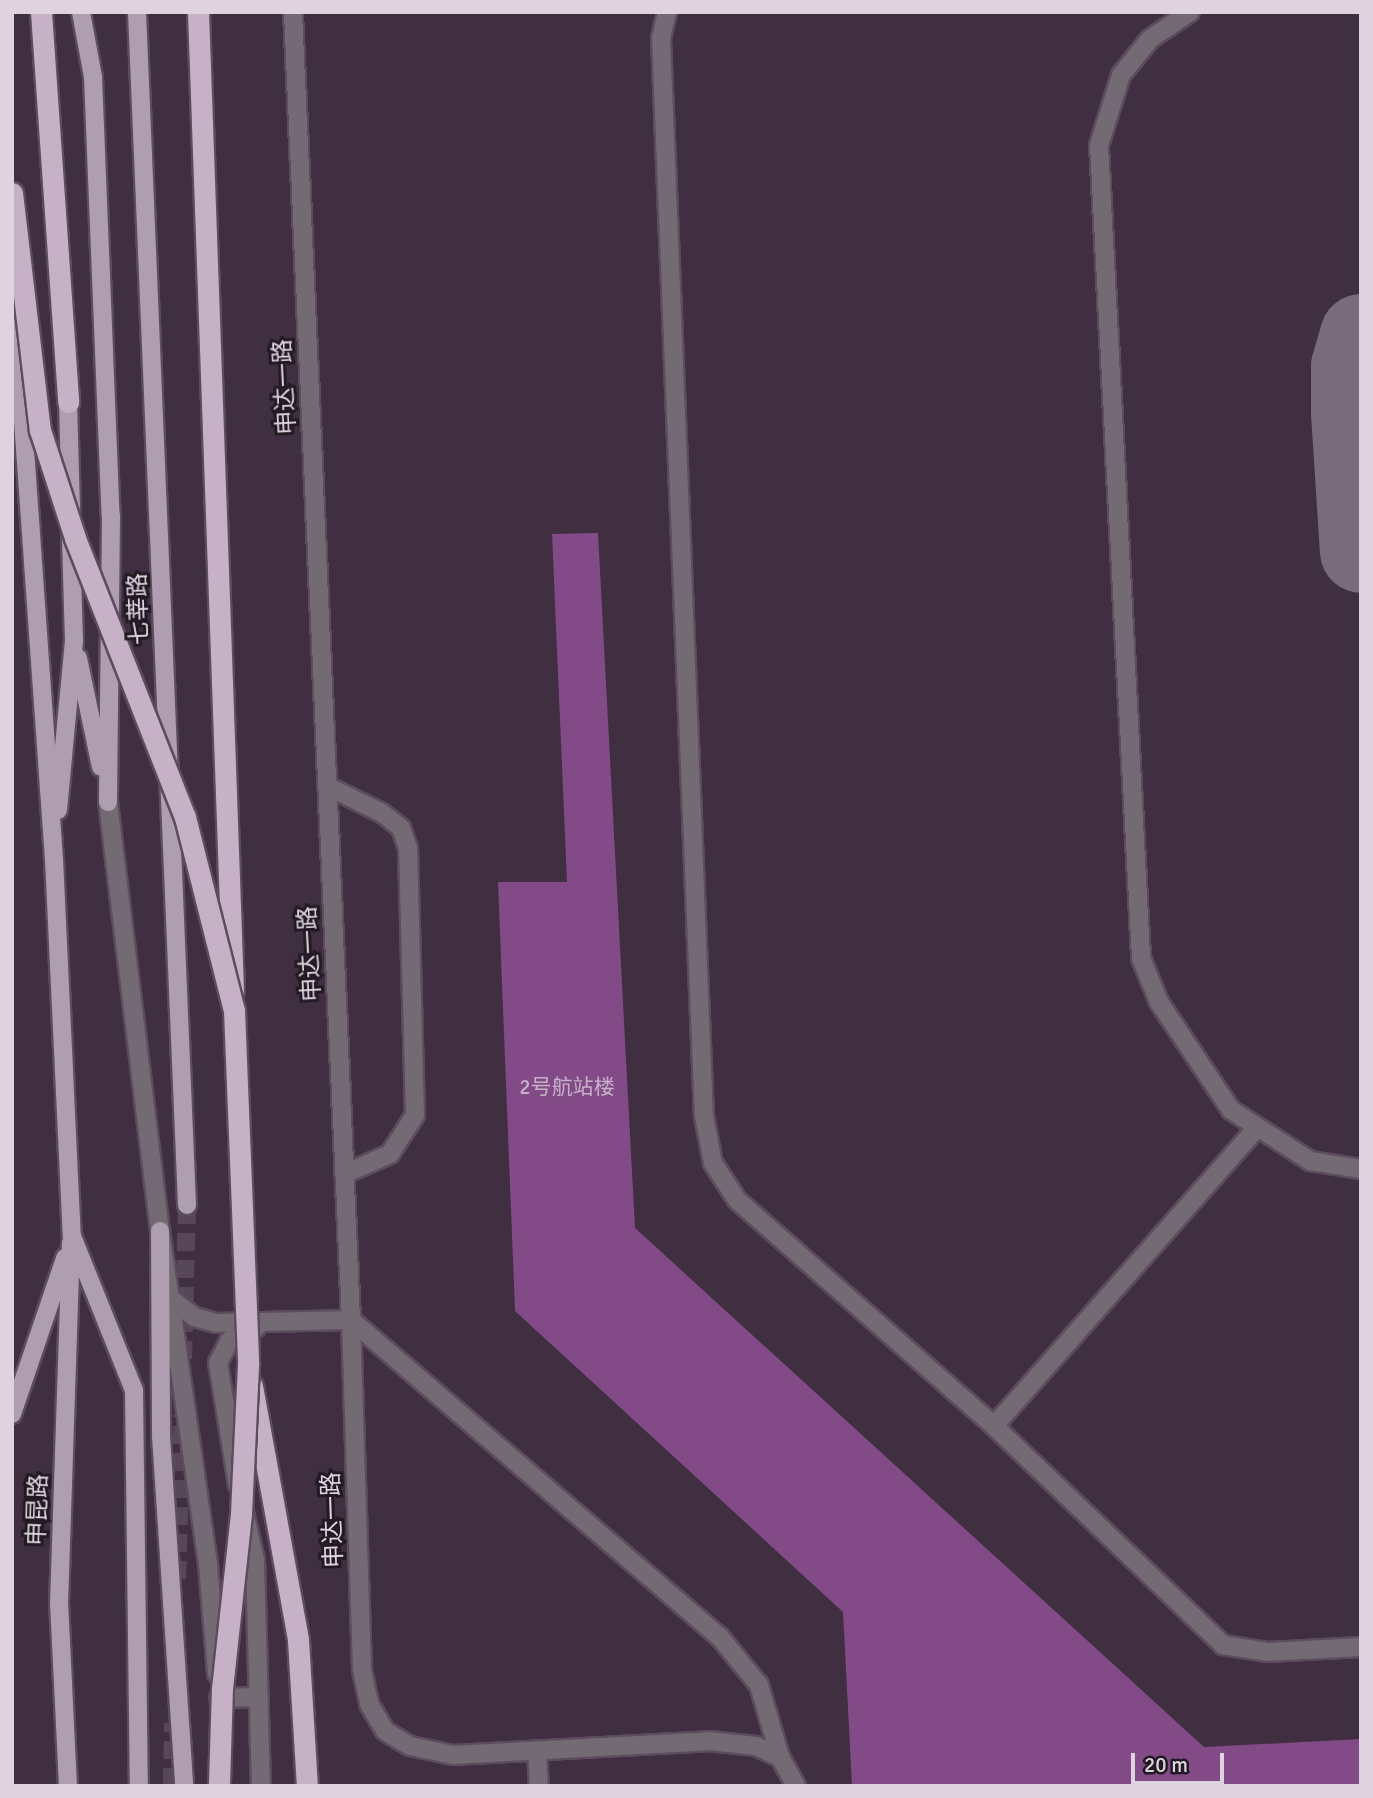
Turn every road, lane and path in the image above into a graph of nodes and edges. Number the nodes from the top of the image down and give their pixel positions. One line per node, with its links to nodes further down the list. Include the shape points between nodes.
1 (41, 12): 10 (highway)
2 (81, 12): 13 (main road, via 93,77 111,516)
3 (137, 12): 19 (main road, 七莘路)
4 (198, 12): 15 (highway, bridge)
5 (293, 12): 12 (street, 申达一路)
6 (667, 12): 27 (street, via 661,38 707,1142 737,1200)
7 (1190, 12): 16 (street, via 1150,39 1121,75 1098,145 1138,937 1159,1002 1231,1110)
8 (12, 193): 15 (highway, bridge, via 40,430 75,538 185,817)
9 (12, 269): 14 (main road)
10 (68, 402): 11 (main road)
11 (74, 641): 13 (main road); 14 (main road)
12 (327, 786): 18 (street, 申达一路); 18 (street, via 382,813 401,828 408,848 415,1115 390,1154)
13 (108, 802): 20 (street)
14 (54, 859): 21 (main road)
15 (234, 1010): 25 (highway, bridge)
16 (1256, 1129): 17 (street, via 1310,1161); 27 (street)
17 (1361, 1170)
18 (344, 1174): 23 (street, 申达一路)
19 (187, 1205)
20 (160, 1231): 22 (street); 35 (main road, via 161,1436)
21 (72, 1236): 26 (main road); 33 (main road, 申昆路, via 59,1604); 34 (main road, via 134,1390)
22 (170, 1298): 24 (street, via 194,1317 216,1323); 30 (street, via 208,1564)
23 (351, 1320): 24 (street); 31 (street, 申达一路, via 362,1670 369,1704 385,1731 410,1746 453,1755); 32 (street, via 719,1636 759,1685)
24 (269, 1322): 29 (street, via 229,1341 218,1363 223,1415 255,1560)
25 (248, 1365): 36 (highway, bridge, via 241,1514 222,1688); 39 (highway, bridge, via 298,1640)
26 (12, 1414)
27 (994, 1426): 28 (street, via 1223,1645 1268,1652)
28 (1361, 1647)
29 (259, 1697): 30 (street); 38 (street)
30 (219, 1698): 37 (street)
31 (537, 1751): 32 (street, 申达一路, via 709,1741 756,1746); 40 (street)
32 (780, 1757): 41 (street)
33 (68, 1786)
34 (139, 1786)
35 (184, 1786)
36 (219, 1786)
37 (228, 1786)
38 (261, 1786)
39 (307, 1786)
40 (539, 1786)
41 (796, 1786)

